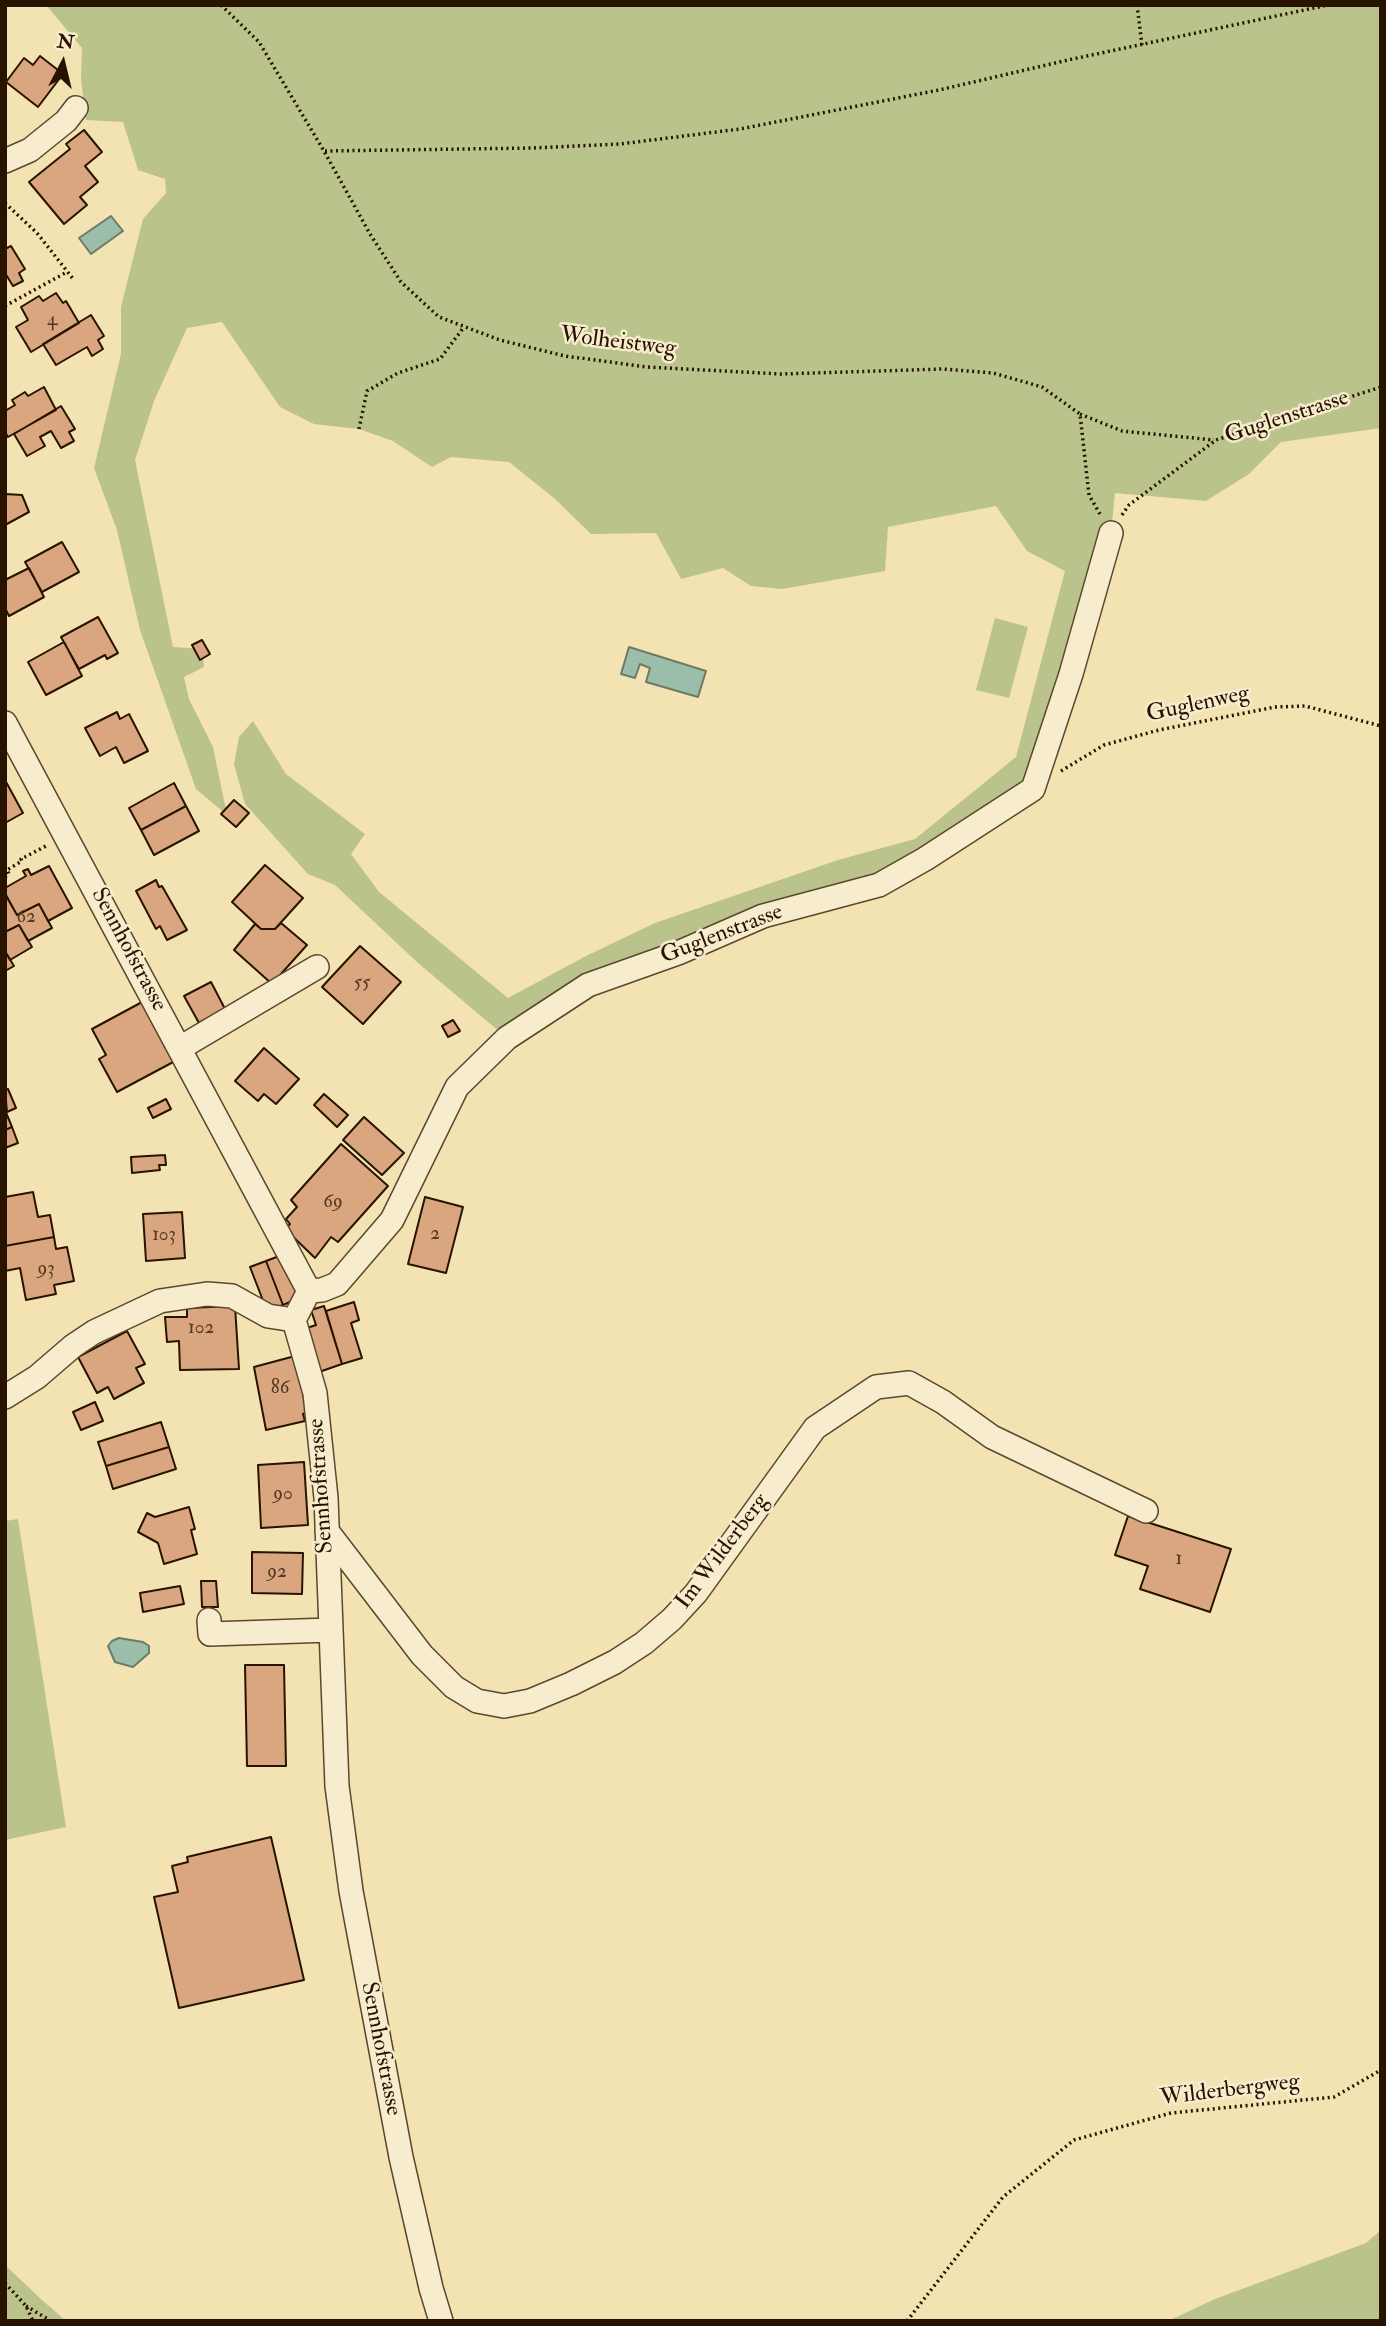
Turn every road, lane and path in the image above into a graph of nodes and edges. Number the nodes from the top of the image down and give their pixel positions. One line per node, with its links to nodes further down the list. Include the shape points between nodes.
1 (221, 5): 6 (path, Wolheistweg, via 259,42)
2 (1137, 5): 4 (path)
3 (1328, 5): 4 (path)
4 (1142, 45): 6 (path, via 726,130 533,148)
5 (76, 108): 7 (street, via 30,150)
6 (324, 151): 12 (path, Wolheistweg, via 401,282 439,317)
7 (5, 161)
8 (5, 203): 9 (path, via 37,233)
9 (67, 272): 10 (path); 11 (path)
10 (74, 280)
11 (5, 306)
12 (464, 327): 14 (path, Wolheistweg, via 565,356 647,367 781,374 943,369 993,373 1042,387); 15 (path, via 440,359 398,373 367,391)
13 (1381, 387): 16 (path, Guglenstrasse)
14 (1080, 414): 16 (path, Wolheistweg, via 1122,431); 17 (path, via 1089,495)
15 (359, 429)
16 (1216, 440): 18 (path, Guglenstrasse)
17 (1094, 503)
18 (1129, 505)
19 (1111, 533): 22 (street, via 1072,674)
20 (5, 723): 26 (street, Sennhofstrasse)
21 (1381, 726): 22 (path, Guglenweg, via 1305,706 1275,707 1104,745)
22 (1033, 789): 27 (street, Guglenstrasse, via 879,885 763,916 587,985 507,1038 457,1087 392,1220 337,1284)
23 (40, 849): 24 (path, via 7,870)
24 (5, 877)
25 (317, 967): 26 (street)
26 (180, 1048): 27 (street, Sennhofstrasse)
27 (309, 1291): 28 (street)
28 (294, 1320): 29 (street, via 268,1316 232,1296 207,1294 160,1301 94,1332); 31 (street, Sennhofstrasse, via 315,1393)
29 (5, 1396)
30 (1146, 1511): 31 (street, Im Wilderberg, via 992,1437 909,1383 876,1387 815,1428 696,1593 672,1619 615,1662 530,1701 504,1706 477,1701 454,1687 422,1655)
31 (327, 1531): 33 (street, Sennhofstrasse)
32 (209, 1620): 33 (street, via 210,1634)
33 (330, 1630): 39 (street, Sennhofstrasse, via 337,1786 351,1891 401,2157)
34 (1381, 2070): 40 (path, Wilderbergweg, via 1334,2097 1171,2113 1074,2140 1003,2197)
35 (5, 2283): 36 (path)
36 (26, 2306): 37 (path); 38 (path)
37 (33, 2321)
38 (51, 2321)
39 (441, 2321)
40 (907, 2321)

